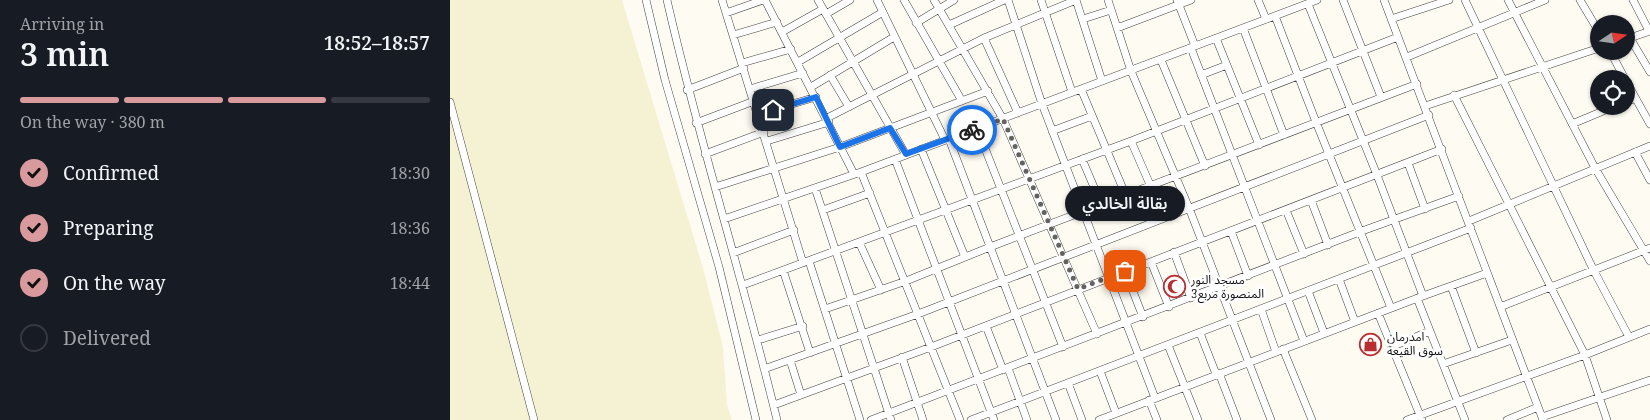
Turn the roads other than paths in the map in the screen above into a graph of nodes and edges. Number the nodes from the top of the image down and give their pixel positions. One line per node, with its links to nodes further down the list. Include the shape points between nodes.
1 (646, 0): 290 (street, via 665,80 719,267)
2 (667, 0): 84 (street)
3 (722, 0): 34 (street)
4 (764, 0): 34 (street); 40 (street)
5 (818, 0): 30 (street)
6 (850, 0): 30 (street)
7 (877, 0): 31 (street)
8 (904, 0): 41 (street)
9 (934, 0): 28 (street)
10 (954, 0): 28 (street)
11 (1006, 0): 42 (street); 43 (street)
12 (1042, 0): 32 (street)
13 (1076, 0): 32 (street); 37 (street)
14 (1108, 0): 29 (street)
15 (1191, 0): 26 (street)
16 (1258, 0): 38 (street)
17 (1317, 0): 27 (street)
18 (1343, 0): 60 (street)
19 (1384, 0): 39 (street)
20 (1449, 0): 39 (street)
21 (1465, 0): 44 (street)
22 (1508, 0): 33 (street)
23 (1545, 0): 33 (street)
24 (1580, 0): 36 (street)
25 (1633, 0): 47 (street)
26 (1178, 2): 45 (street); 56 (street)
27 (1308, 4): 35 (street); 67 (street)
28 (938, 8): 41 (street); 43 (street)
29 (1111, 10): 37 (street); 45 (street)
30 (824, 12): 48 (street); 53 (street)
31 (883, 12): 51 (street); 53 (street)
32 (1046, 12): 42 (street); 87 (street)
33 (1514, 12): 44 (street); 70 (street)
34 (726, 13): 49 (street)
35 (1275, 16): 38 (street); 77 (street)
36 (1590, 17)
37 (1083, 19): 79 (street)
38 (1266, 19): 46 (street)
39 (1391, 19): 52 (street)
40 (777, 22): 48 (street); 49 (street)
41 (916, 23): 65 (street)
42 (1016, 24): 54 (street); 97 (street)
43 (948, 25): 57 (street)
44 (1477, 27): 62 (street); 78 (street)
45 (1117, 28): 71 (street)
46 (1242, 28): 55 (street); 83 (street)
47 (1650, 31): 50 (street)
48 (782, 32): 58 (street)
49 (733, 34): 69 (street)
50 (1635, 36)
51 (894, 37): 64 (street); 74 (street)
52 (1398, 37): 60 (street); 62 (street)
53 (839, 38): 64 (street); 66 (street)
54 (984, 38): 57 (street); 103 (street)
55 (1216, 38): 56 (street); 68 (street)
56 (1193, 47): 63 (street); 76 (street)
57 (962, 48): 65 (street); 86 (street)
58 (791, 49): 66 (street); 69 (street)
59 (1635, 50): 72 (street)
60 (1364, 51): 67 (street); 91 (street)
61 (1590, 51): 70 (street)
62 (1406, 57): 80 (street)
63 (1161, 60): 71 (street); 109 (street)
64 (853, 61): 75 (street); 88 (street)
65 (938, 61): 74 (street); 95 (street)
66 (798, 62): 73 (street)
67 (1331, 64): 77 (street); 101 (street)
68 (1227, 65): 76 (street); 92 (street)
69 (743, 66): 82 (street); 84 (street)
70 (1541, 66): 78 (street); 113 (street)
71 (1131, 70): 79 (street); 117 (street)
72 (1650, 72)
73 (803, 73): 81 (street); 82 (street)
74 (913, 74): 88 (street); 102 (street)
75 (830, 75): 81 (street); 99 (street)
76 (1201, 75): 100 (street)
77 (1299, 76): 83 (street); 111 (street)
78 (1503, 78): 89 (street); 149 (street)
79 (1102, 81): 85 (street)
80 (1417, 84): 91 (street); 98 (street)
81 (811, 87): 90 (street)
82 (750, 89): 94 (street)
83 (1265, 89): 92 (street); 120 (street)
84 (687, 90): 112 (street)
85 (1080, 90): 87 (street); 107 (street)
86 (988, 92): 95 (street); 108 (street)
87 (1072, 92): 97 (street)
88 (872, 95): 99 (street); 115 (street)
89 (1454, 95): 98 (street); 162 (street)
90 (816, 97): 104 (street); 110 (street)
91 (1381, 97): 101 (street)
92 (1240, 98): 100 (street); 125 (street)
93 (1635, 98): 114 (street)
94 (754, 101): 104 (street); 112 (street)
95 (962, 101): 102 (street)
96 (450, 102): 289 (street)
97 (1042, 104): 103 (street); 118 (street)
98 (1425, 106): 105 (street)
99 (849, 107): 110 (street)
100 (1213, 108): 109 (street); 135 (street)
101 (1350, 108): 111 (street); 124 (street)
102 (931, 112): 115 (street); 121 (street)
103 (1018, 113): 108 (street)
104 (758, 114): 119 (street)
105 (1429, 115): 124 (street); 129 (street)
106 (1594, 115): 113 (street)
107 (1092, 116): 118 (street); 130 (street)
108 (1003, 119): 116 (street); 146 (street)
109 (1184, 119): 117 (street); 141 (street)
110 (828, 120): 123 (street); 127 (street)
111 (1316, 122): 120 (street); 134 (street)
112 (696, 123): 132 (street)
113 (1572, 124): 142 (street)
114 (1650, 124)
115 (890, 128): 127 (street); 133 (street)
116 (977, 128): 121 (street); 153 (street)
117 (1156, 130): 122 (street); 147 (street)
118 (1052, 131): 139 (street)
119 (764, 132): 123 (street); 132 (street)
120 (1284, 135): 125 (street)
121 (947, 139): 128 (street); 160 (street)
122 (1131, 140): 130 (street); 151 (street)
123 (766, 141): 140 (street)
124 (1364, 142): 134 (street); 145 (street)
125 (1259, 145): 135 (street)
126 (1650, 146): 131 (street)
127 (840, 147): 140 (street); 144 (street)
128 (921, 149): 133 (street); 167 (street)
129 (1442, 149): 138 (street); 158 (street)
130 (1106, 150): 137 (street); 157 (street)
131 (1635, 152): 142 (street); 148 (street)
132 (705, 154): 150 (street)
133 (906, 154): 136 (street)
134 (1331, 154): 154 (street); 155 (street)
135 (1231, 156): 141 (street); 154 (street)
136 (896, 159): 143 (street); 171 (street)
137 (1082, 159): 139 (street); 163 (street)
138 (1408, 163): 145 (street); 165 (street)
139 (1065, 165): 146 (street); 169 (street)
140 (774, 166): 150 (street); 159 (street)
141 (1205, 166): 147 (street)
142 (1595, 168): 149 (street); 186 (street)
143 (861, 172): 144 (street); 156 (street)
144 (854, 174): 152 (street)
145 (1378, 175): 155 (street); 172 (street)
146 (1030, 177): 153 (street); 174 (street)
147 (1175, 178): 151 (street); 164 (street)
148 (1650, 180)
149 (1554, 186): 162 (street); 201 (street)
150 (715, 187): 170 (street)
151 (1151, 187): 157 (street)
152 (815, 188): 159 (street); 166 (street)
153 (1002, 188): 160 (street); 180 (street)
154 (1243, 188): 164 (street); 173 (street)
155 (1343, 188): 161 (street); 178 (street)
156 (870, 194): 166 (street); 179 (street)
157 (1126, 196): 163 (street)
158 (1459, 196): 165 (street); 175 (street)
159 (785, 198): 170 (street); 176 (street)
160 (971, 200): 167 (street); 185 (street)
161 (1311, 200): 168 (street); 184 (street)
162 (1511, 204): 175 (street); 213 (street)
163 (1102, 206): 169 (street)
164 (1189, 208): 182 (street); 183 (street)
165 (1425, 209): 172 (street)
166 (823, 210): 187 (street)
167 (945, 210): 171 (street); 192 (street)
168 (1286, 210): 173 (street); 191 (street)
169 (1084, 213): 174 (street); 183 (street)
170 (724, 219): 190 (street)
171 (919, 220): 179 (street); 199 (street)
172 (1394, 220): 178 (street); 189 (street)
173 (1257, 221): 177 (street); 197 (street)
174 (1051, 224): 180 (street); 193 (street)
175 (1470, 225): 189 (street); 204 (street)
176 (794, 230): 190 (street); 195 (street)
177 (1231, 231): 182 (street); 205 (street)
178 (1362, 232): 184 (street); 198 (street)
179 (885, 233): 181 (street); 208 (street)
180 (1020, 236): 185 (street); 200 (street)
181 (859, 242): 187 (street); 215 (street)
182 (1202, 242): 188 (street); 212 (street)
183 (1096, 245): 193 (street); 206 (street)
184 (1328, 245): 191 (street)
185 (990, 247): 192 (street); 209 (street)
186 (1647, 249): 194 (street); 201 (street)
187 (836, 251): 195 (street); 220 (street)
188 (1174, 252): 196 (street); 218 (street)
189 (1407, 252): 198 (street); 217 (street)
190 (733, 253): 210 (street)
191 (1304, 254): 197 (street)
192 (965, 257): 199 (street)
193 (1065, 257): 200 (street); 214 (street)
194 (1650, 261)
195 (806, 262): 202 (street); 226 (street)
196 (1151, 262): 203 (street); 223 (street)
197 (1275, 266): 205 (street); 219 (street)
198 (1375, 266): 207 (street); 225 (street)
199 (938, 269): 208 (street); 221 (street)
200 (1033, 269): 209 (street); 222 (street)
201 (1594, 269): 213 (street); 244 (street)
202 (783, 270): 210 (street); 235 (street)
203 (1125, 271): 206 (street); 231 (street)
204 (1487, 273): 211 (street); 224 (street)
205 (1248, 276): 212 (street)
206 (1109, 278): 214 (street); 234 (street)
207 (1339, 279): 216 (street); 233 (street)
208 (906, 281): 215 (street); 229 (street)
209 (1002, 281): 221 (street); 230 (street)
210 (743, 285): 245 (street)
211 (1451, 286): 217 (street); 255 (street)
212 (1218, 287): 218 (street); 232 (street)
213 (1549, 287): 224 (street); 256 (street)
214 (1078, 289): 222 (street); 243 (street)
215 (881, 290): 220 (street)
216 (1308, 292): 219 (street); 240 (street)
217 (1420, 297): 225 (street); 238 (street)
218 (1191, 298): 223 (street)
219 (1287, 299): 227 (street); 247 (street)
220 (852, 300): 226 (street); 241 (street)
221 (950, 301): 229 (street); 242 (street)
222 (1046, 302): 230 (street); 252 (street)
223 (1169, 307): 231 (street)
224 (1500, 307): 246 (street)
225 (1391, 308): 228 (street)
226 (825, 309): 248 (street)
227 (1261, 309): 232 (street); 253 (street)
228 (1378, 313): 233 (street); 250 (street)
229 (918, 314): 241 (street); 251 (street)
230 (1015, 314): 236 (street); 259 (street)
231 (1143, 317): 234 (street)
232 (1231, 321): 239 (street); 261 (street)
233 (1355, 322): 240 (street)
234 (1126, 323): 243 (street); 257 (street)
235 (802, 326): 245 (street); 254 (street)
236 (986, 326): 242 (street); 265 (street)
237 (1650, 329): 244 (street)
238 (1430, 331): 250 (street); 262 (street)
239 (1200, 333): 249 (street); 267 (street)
240 (1324, 333): 247 (street)
241 (863, 334): 248 (street); 263 (street)
242 (964, 334): 251 (street); 270 (street)
243 (1097, 334): 252 (street)
244 (1629, 337): 256 (street)
245 (758, 340): 264 (street)
246 (1512, 340): 255 (street); 268 (street)
247 (1304, 341): 253 (street)
248 (836, 344): 254 (street); 269 (street)
249 (1168, 345): 257 (street); 273 (street)
250 (1391, 346): 287 (street)
251 (931, 347): 258 (street); 274 (street)
252 (1063, 347): 259 (street)
253 (1280, 350): 261 (street); 306 (street)
254 (810, 353): 260 (street)
255 (1476, 353): 262 (street)
256 (1585, 355): 268 (street); 277 (street)
257 (1139, 356): 266 (street); 278 (street)
258 (902, 357): 263 (street); 281 (street)
259 (1033, 359): 265 (street); 275 (street)
260 (790, 360): 264 (street); 276 (street)
261 (1248, 362): 267 (street); 305 (street)
262 (1443, 364): 280 (street)
263 (874, 368): 269 (street); 286 (street)
264 (764, 369): 282 (street)
265 (1005, 369): 270 (street); 279 (street)
266 (1100, 371): 272 (street); 285 (street)
267 (1217, 374): 273 (street); 304 (street)
268 (1526, 376): 280 (street); 283 (street)
269 (846, 377): 276 (street); 292 (street)
270 (980, 379): 274 (street); 284 (street)
271 (1650, 380): 277 (street)
272 (1068, 383): 275 (street); 300 (street)
273 (1184, 386): 278 (street); 303 (street)
274 (948, 391): 281 (street); 295 (street)
275 (1046, 392): 279 (street); 299 (street)
276 (801, 394): 282 (street)
277 (1599, 396): 288 (street); 310 (street)
278 (1152, 399): 285 (street); 302 (street)
279 (1020, 401): 284 (street); 298 (street)
280 (1458, 401): 287 (street); 308 (street)
281 (918, 402): 286 (street); 294 (street)
282 (774, 405): 291 (street)
283 (1538, 408): 288 (street); 309 (street)
284 (991, 412): 296 (street); 297 (street)
285 (1116, 413): 301 (street)
286 (890, 417): 293 (street)
287 (1421, 418): 307 (street)
288 (1542, 418)
289 (534, 420)
290 (756, 420)
291 (778, 420)
292 (860, 420)
293 (871, 420)
294 (923, 420)
295 (960, 420)
296 (970, 420)
297 (994, 420)
298 (1027, 420)
299 (1056, 420)
300 (1082, 420)
301 (1099, 420)
302 (1156, 420)
303 (1198, 420)
304 (1237, 420)
305 (1271, 420)
306 (1312, 420)
307 (1407, 420)
308 (1465, 420)
309 (1507, 420)
310 (1606, 420)

